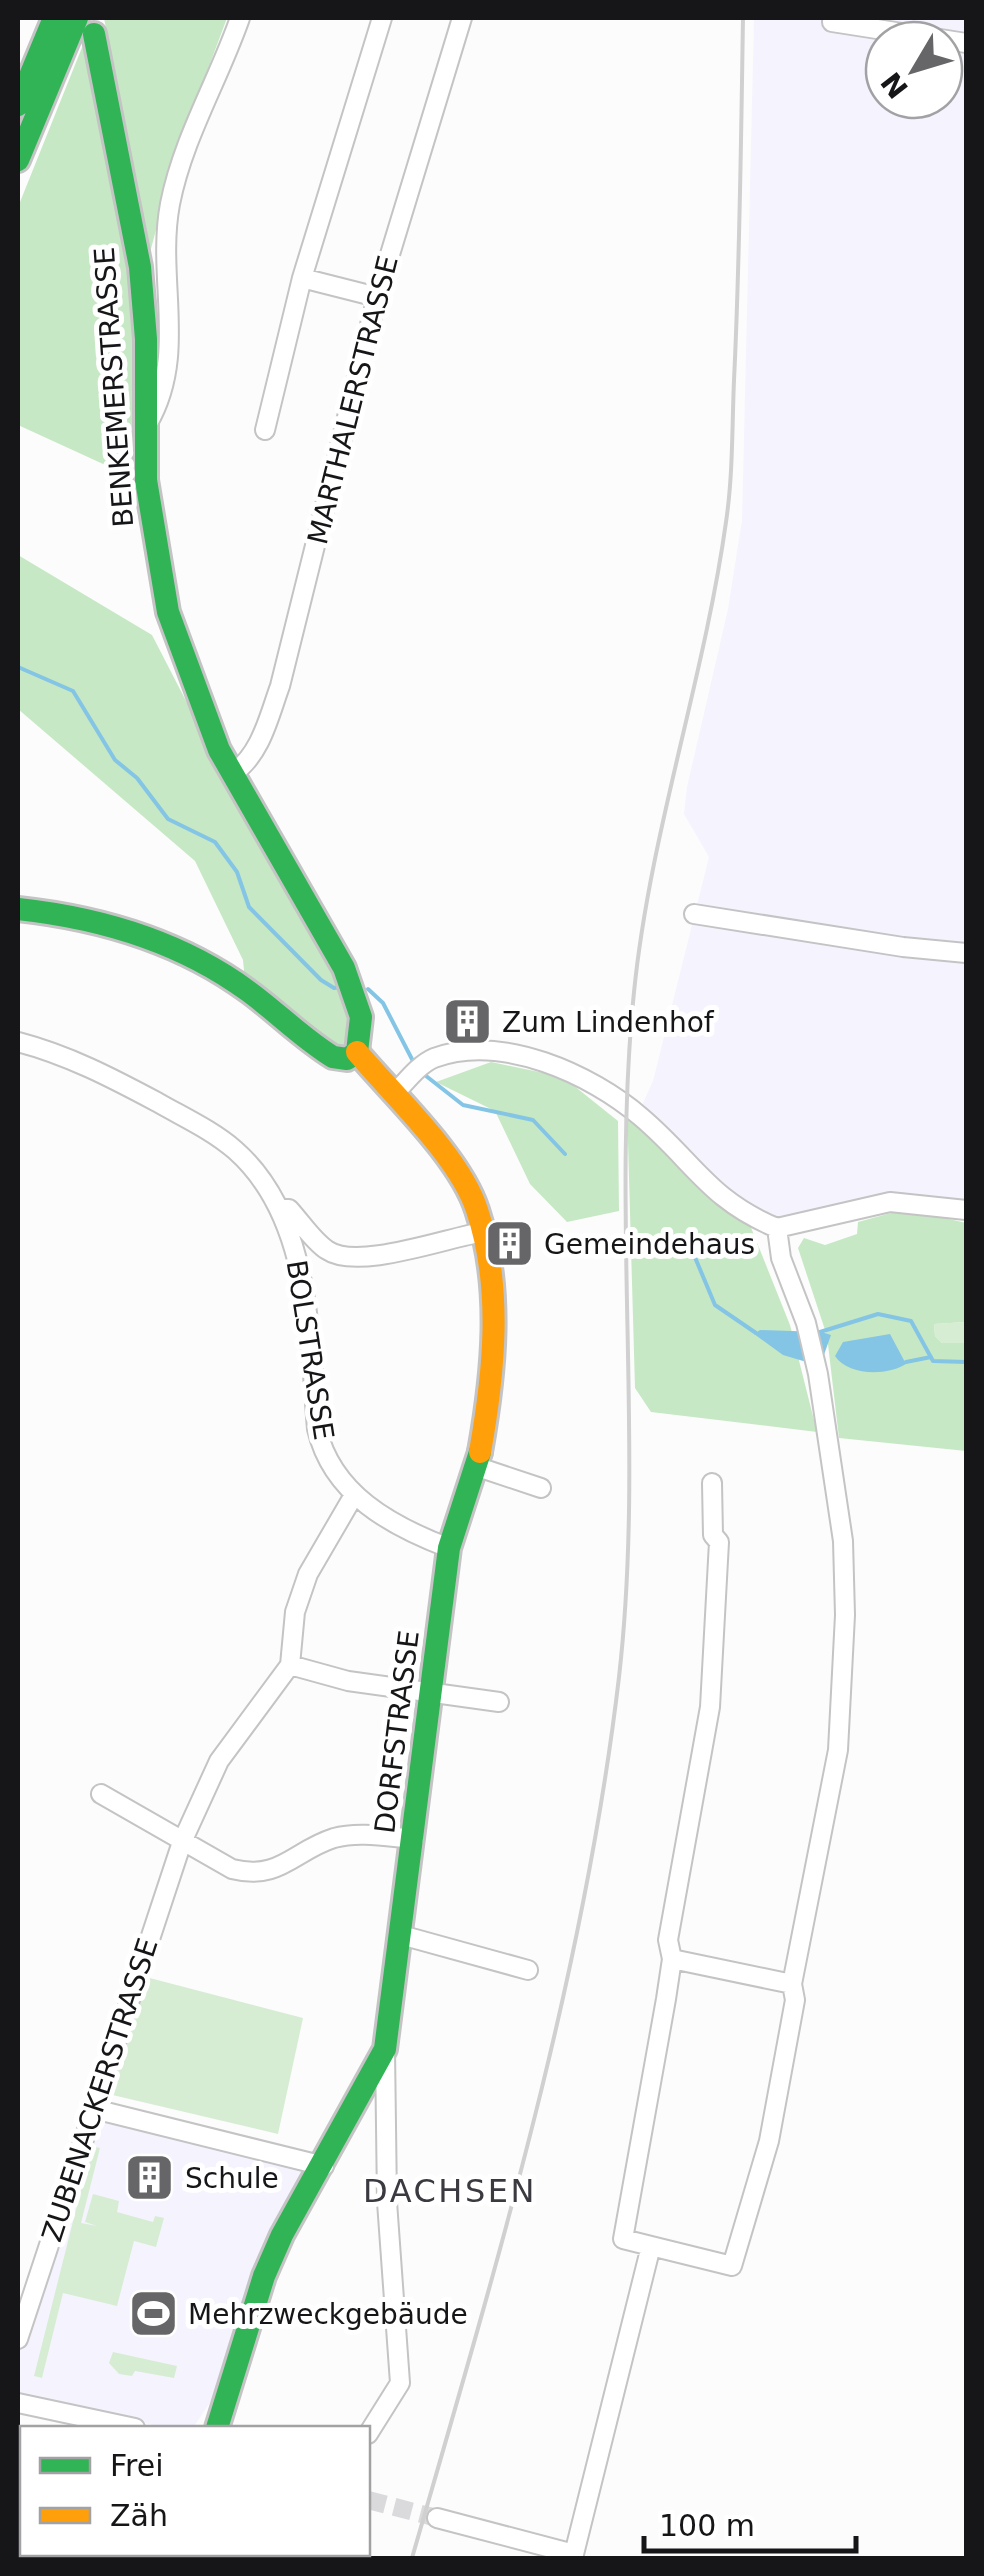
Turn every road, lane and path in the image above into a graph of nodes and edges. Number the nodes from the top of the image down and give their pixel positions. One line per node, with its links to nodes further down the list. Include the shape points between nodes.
1 (54, 18): 8 (main road)
2 (240, 18): 12 (street, via 183,153 169,208 168,373)
3 (382, 18): 10 (street)
4 (462, 18): 11 (street, MARTHALERSTRASSE)
5 (832, 22): 7 (street)
6 (86, 26): 9 (main road); 12 (main road, BENKEMERSTRASSE, via 140,266)
7 (966, 43)
8 (18, 105)
9 (18, 160)
10 (302, 278): 11 (street); 13 (street)
11 (377, 297): 14 (street, MARTHALERSTRASSE, via 280,686 260,739)
12 (145, 428): 14 (main road, BENKEMERSTRASSE, via 151,518 168,612)
13 (265, 430)
14 (232, 774): 19 (main road, BENKEMERSTRASSE, via 344,968 361,1016)
15 (18, 909): 19 (main road, via 89,919 174,948 245,989 333,1058)
16 (694, 914): 17 (street)
17 (966, 953)
18 (18, 1042): 21 (street, via 102,1072 214,1134 254,1170)
19 (357, 1052): 20 (main road, DORFSTRASSE)
20 (401, 1087): 23 (street, via 430,1060 512,1054 562,1068 638,1114 727,1204); 24 (main road, DORFSTRASSE, via 463,1180)
21 (280, 1209): 24 (street, via 289,1208 326,1250 342,1257); 28 (street, BOLSTRASSE, via 294,1246 320,1443)
22 (966, 1210): 23 (street, via 890,1202)
23 (777, 1228): 39 (street, via 806,1323 843,1541 843,1703 829,1812)
24 (483, 1232): 25 (main road, DORFSTRASSE, via 496,1342)
25 (478, 1467): 27 (street); 29 (main road, DORFSTRASSE)
26 (712, 1482): 37 (street, via 719,1542 710,1707 668,1940)
27 (540, 1488)
28 (354, 1495): 29 (street, BOLSTRASSE, via 398,1527); 30 (street, via 308,1574 295,1612)
29 (449, 1548): 31 (main road, DORFSTRASSE)
30 (290, 1665): 31 (street, via 348,1681); 35 (street, ZUBENACKERSTRASSE, via 219,1761)
31 (434, 1689): 32 (street); 34 (main road, DORFSTRASSE)
32 (499, 1702)
33 (101, 1794): 35 (street)
34 (414, 1839): 35 (street, via 339,1837 258,1873 232,1869); 36 (main road, DORFSTRASSE)
35 (182, 1842): 41 (street, ZUBENACKERSTRASSE)
36 (401, 1934): 38 (street); 40 (main road, DORFSTRASSE)
37 (672, 1959): 39 (street); 43 (street, via 623,2240)
38 (528, 1970)
39 (792, 1984): 43 (street, via 796,2000 768,2141 732,2266)
40 (385, 2050): 42 (main road, DORFSTRASSE); 48 (street, via 400,2383)
41 (94, 2109): 42 (street); 44 (street, ZUBENACKERSTRASSE)
42 (324, 2166): 47 (main road, DORFSTRASSE, via 264,2276)
43 (651, 2246): 50 (street)
44 (18, 2339)
45 (18, 2402): 46 (street)
46 (126, 2426)
47 (217, 2426)
48 (370, 2431)
49 (436, 2518): 50 (street)
50 (575, 2556)

